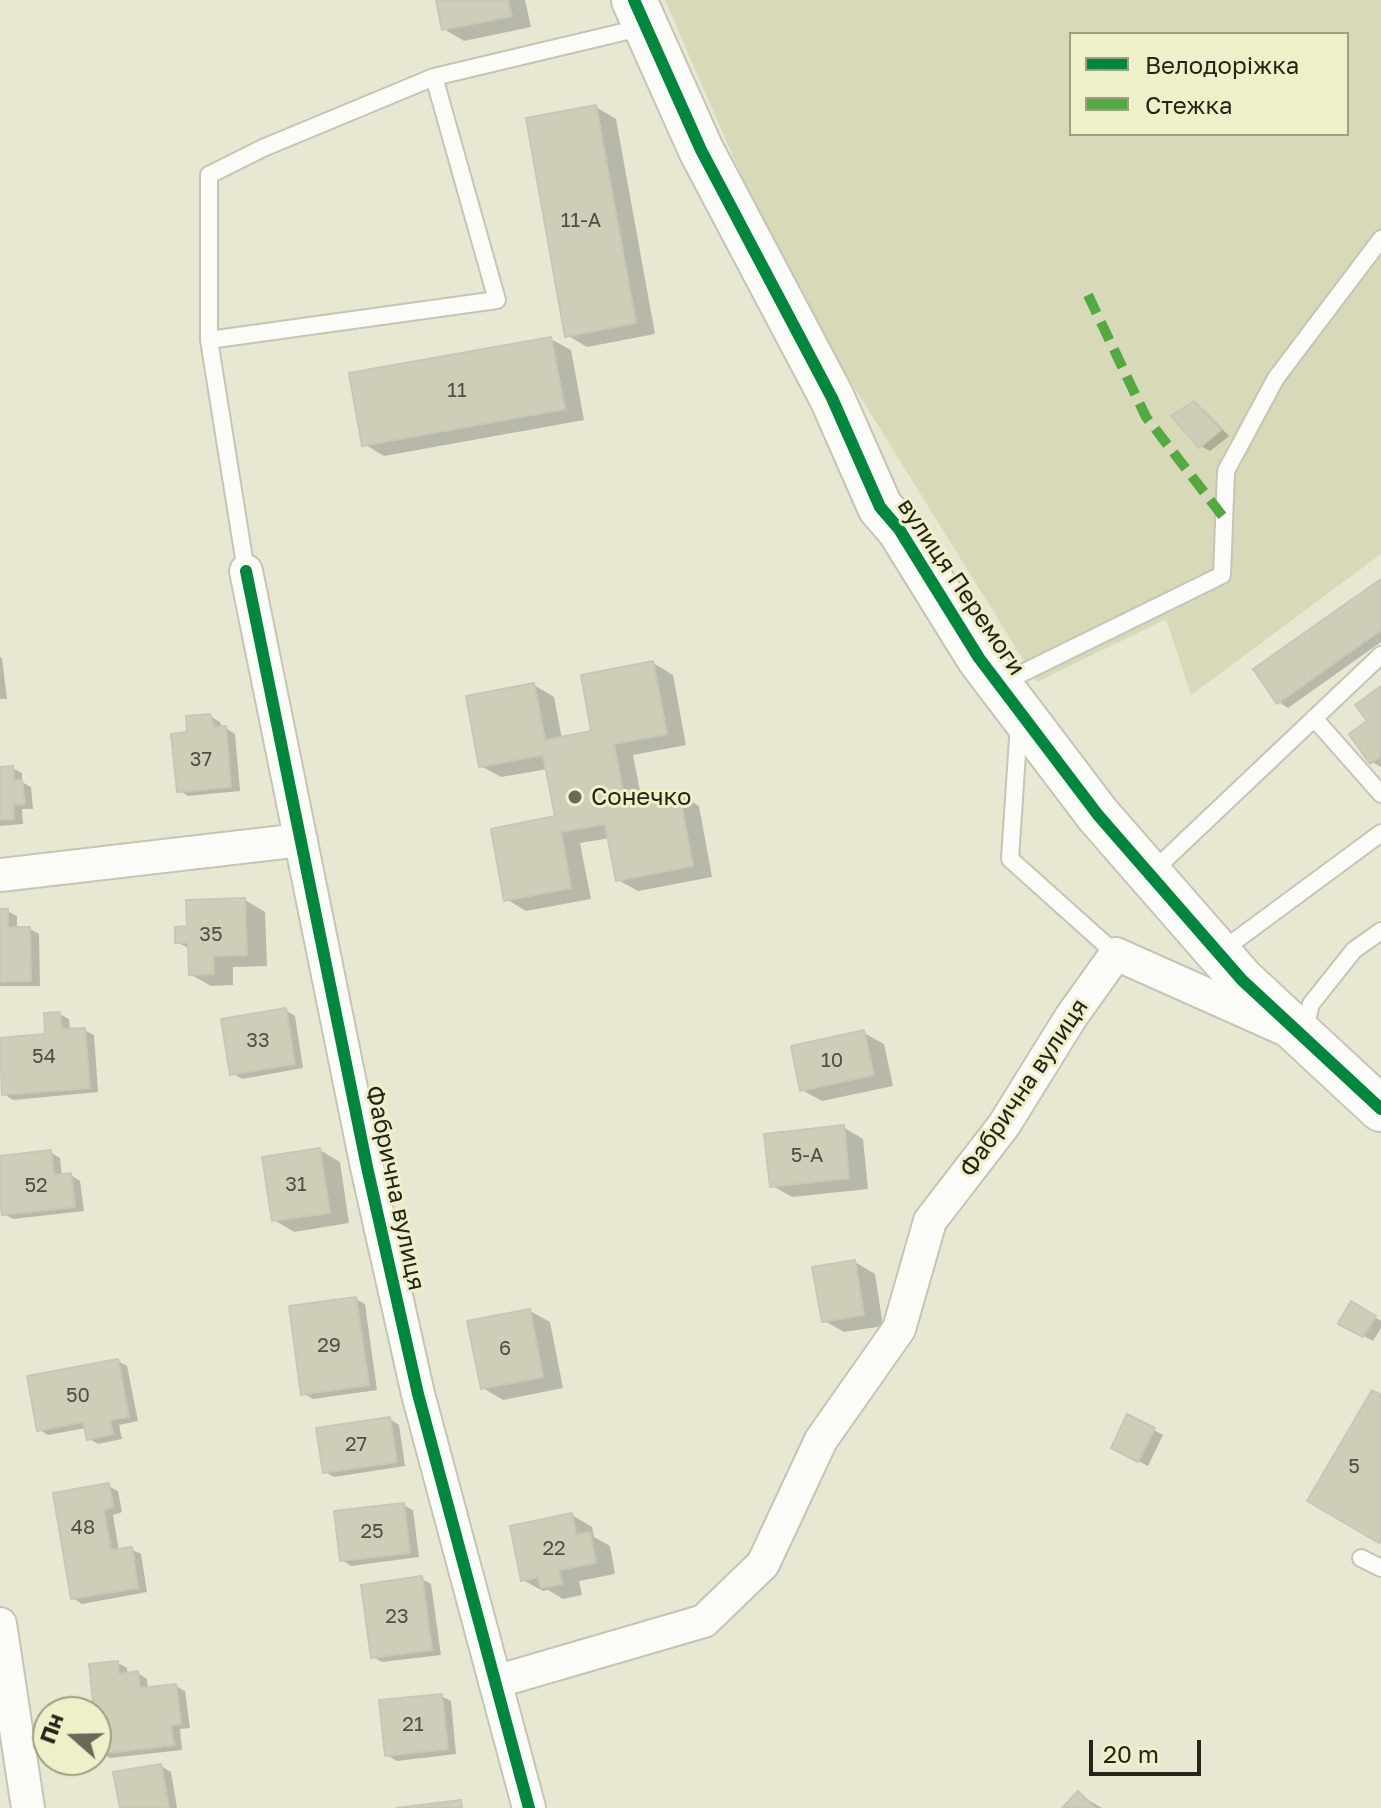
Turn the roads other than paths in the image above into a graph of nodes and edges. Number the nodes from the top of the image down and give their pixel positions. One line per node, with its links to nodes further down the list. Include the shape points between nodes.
1 (640, 13): 2 (lane); 7 (street, вулиця Перемоги, via 701,150 832,398 880,507)
2 (434, 77): 4 (lane, via 209,175); 4 (lane, via 497,300)
3 (1381, 239): 7 (lane, via 1276,378 1226,471 1222,575)
4 (209, 340): 5 (lane)
5 (246, 571): 11 (street, Фабрична вулиця)
6 (1381, 655): 8 (lane)
7 (1009, 698): 12 (street, вулиця Перемоги); 16 (lane, via 1010,859)
8 (1314, 718): 9 (lane); 12 (lane)
9 (1381, 794)
10 (1381, 833): 15 (lane)
11 (301, 840): 13 (street); 22 (street, Фабрична вулиця, via 418,1394)
12 (1149, 874): 15 (street, вулиця Перемоги)
13 (0, 875)
14 (1381, 931): 17 (lane, via 1354,950 1311,1004)
15 (1219, 953): 17 (street, вулиця Перемоги)
16 (1116, 954): 17 (street); 22 (street, Фабрична вулиця, via 1004,1125 930,1221 899,1329 821,1440 763,1564 704,1621)
17 (1303, 1037): 18 (street, вулиця Перемоги)
18 (1381, 1109)
19 (1361, 1558): 20 (lane)
20 (1381, 1568)
21 (0, 1624): 23 (street)
22 (495, 1682): 24 (street, Фабрична вулиця)
23 (28, 1808)
24 (529, 1808)

